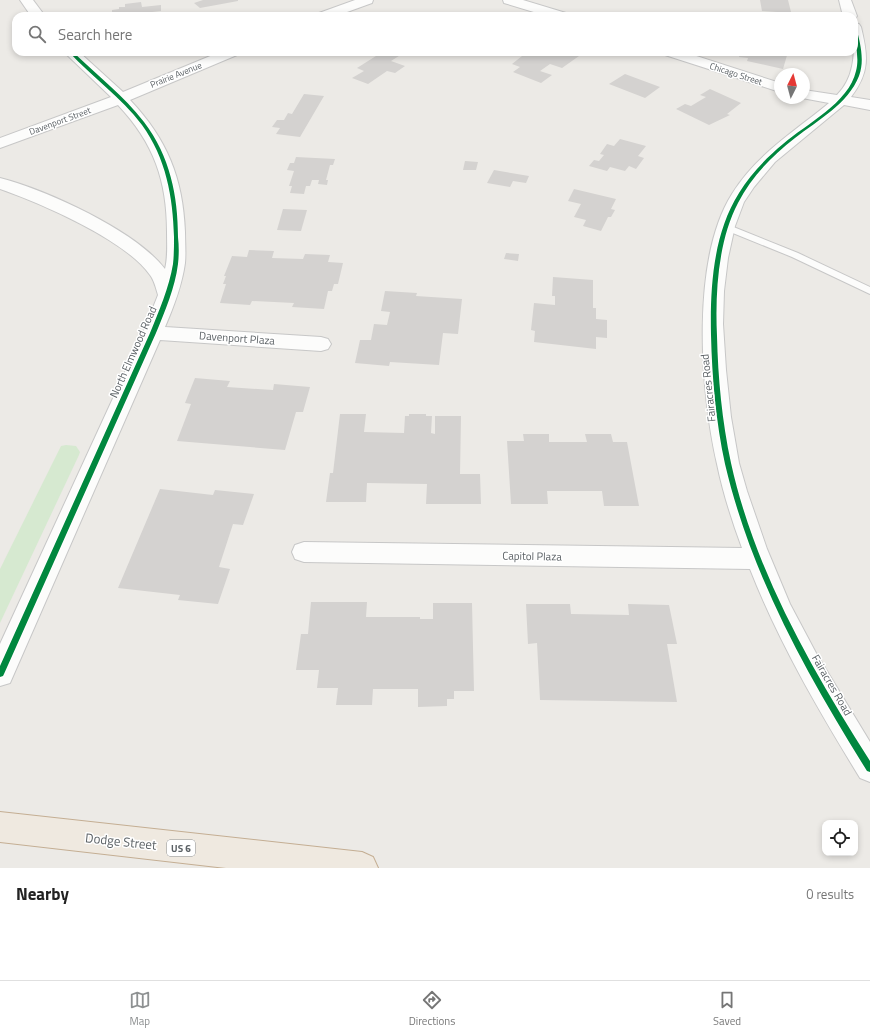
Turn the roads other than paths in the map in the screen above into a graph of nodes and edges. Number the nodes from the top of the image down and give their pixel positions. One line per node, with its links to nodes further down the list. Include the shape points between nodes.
1 (26, 0): 5 (street)
2 (367, 0): 6 (street)
3 (509, 0): 7 (street)
4 (845, 0): 8 (street)
5 (35, 12)
6 (335, 12)
7 (548, 12)
8 (849, 12)
9 (858, 45): 16 (street, Fairacres Road, via 860,64 857,77)
10 (75, 56): 15 (street, North Elmwood Road)
11 (222, 56): 15 (street, Prairie Avenue)
12 (682, 56): 13 (street, Chicago Street)
13 (774, 86)
14 (810, 95): 16 (street)
15 (119, 99): 18 (street, Davenport Street); 22 (street, North Elmwood Road, via 150,135 161,154 168,174 176,215 176,265)
16 (838, 101): 17 (street); 20 (street, Fairacres Road, via 785,144 764,165 739,195)
17 (870, 105)
18 (0, 143)
19 (0, 183): 22 (street, via 54,203 120,240 147,260 160,275)
20 (726, 227): 21 (lane, via 795,255); 26 (street, Fairacres Road, via 714,292 715,376 728,463 742,512)
21 (870, 291)
22 (168, 295): 23 (street, North Elmwood Road)
23 (153, 333): 24 (street, Davenport Plaza); 27 (street, North Elmwood Road)
24 (321, 344)
25 (304, 552): 26 (street, Capitol Plaza)
26 (760, 559): 28 (street, Fairacres Road, via 784,617 819,684)
27 (0, 674)
28 (870, 768)
29 (0, 827): 30 (highway, Dodge Street / US 6)
30 (362, 868)

